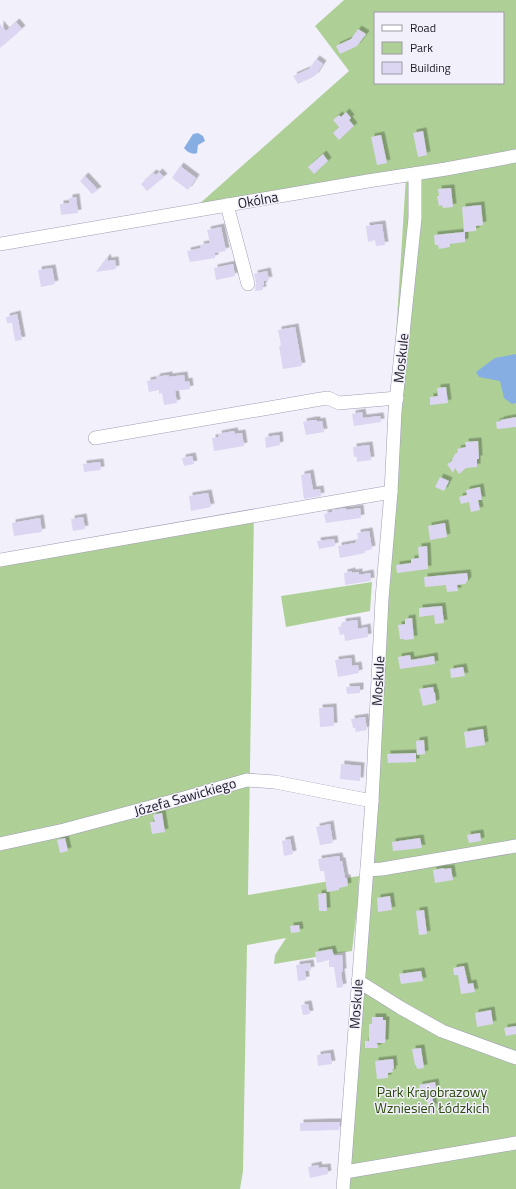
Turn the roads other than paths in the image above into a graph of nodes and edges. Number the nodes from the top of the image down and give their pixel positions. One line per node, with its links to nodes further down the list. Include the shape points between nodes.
1 (516, 156): 2 (street, Okólna)
2 (415, 174): 3 (street, Okólna); 6 (street, Moskule, via 415,218)
3 (227, 205): 4 (street, Okólna); 5 (street)
4 (0, 244)
5 (248, 284)
6 (397, 398): 7 (street, via 339,403 328,398 320,399); 8 (street, Moskule)
7 (96, 438)
8 (391, 492): 9 (street); 10 (street, Moskule, via 382,599)
9 (0, 560)
10 (372, 801): 11 (street, Józefa Sawickiego, via 275,782 247,780 64,830); 13 (street, Moskule)
11 (0, 844)
12 (516, 846): 13 (street)
13 (367, 870): 14 (street, Moskule)
14 (358, 981): 15 (street, via 442,1031); 17 (street, Moskule)
15 (516, 1058)
16 (516, 1143): 17 (street)
17 (345, 1172): 18 (street, Moskule)
18 (344, 1189)

